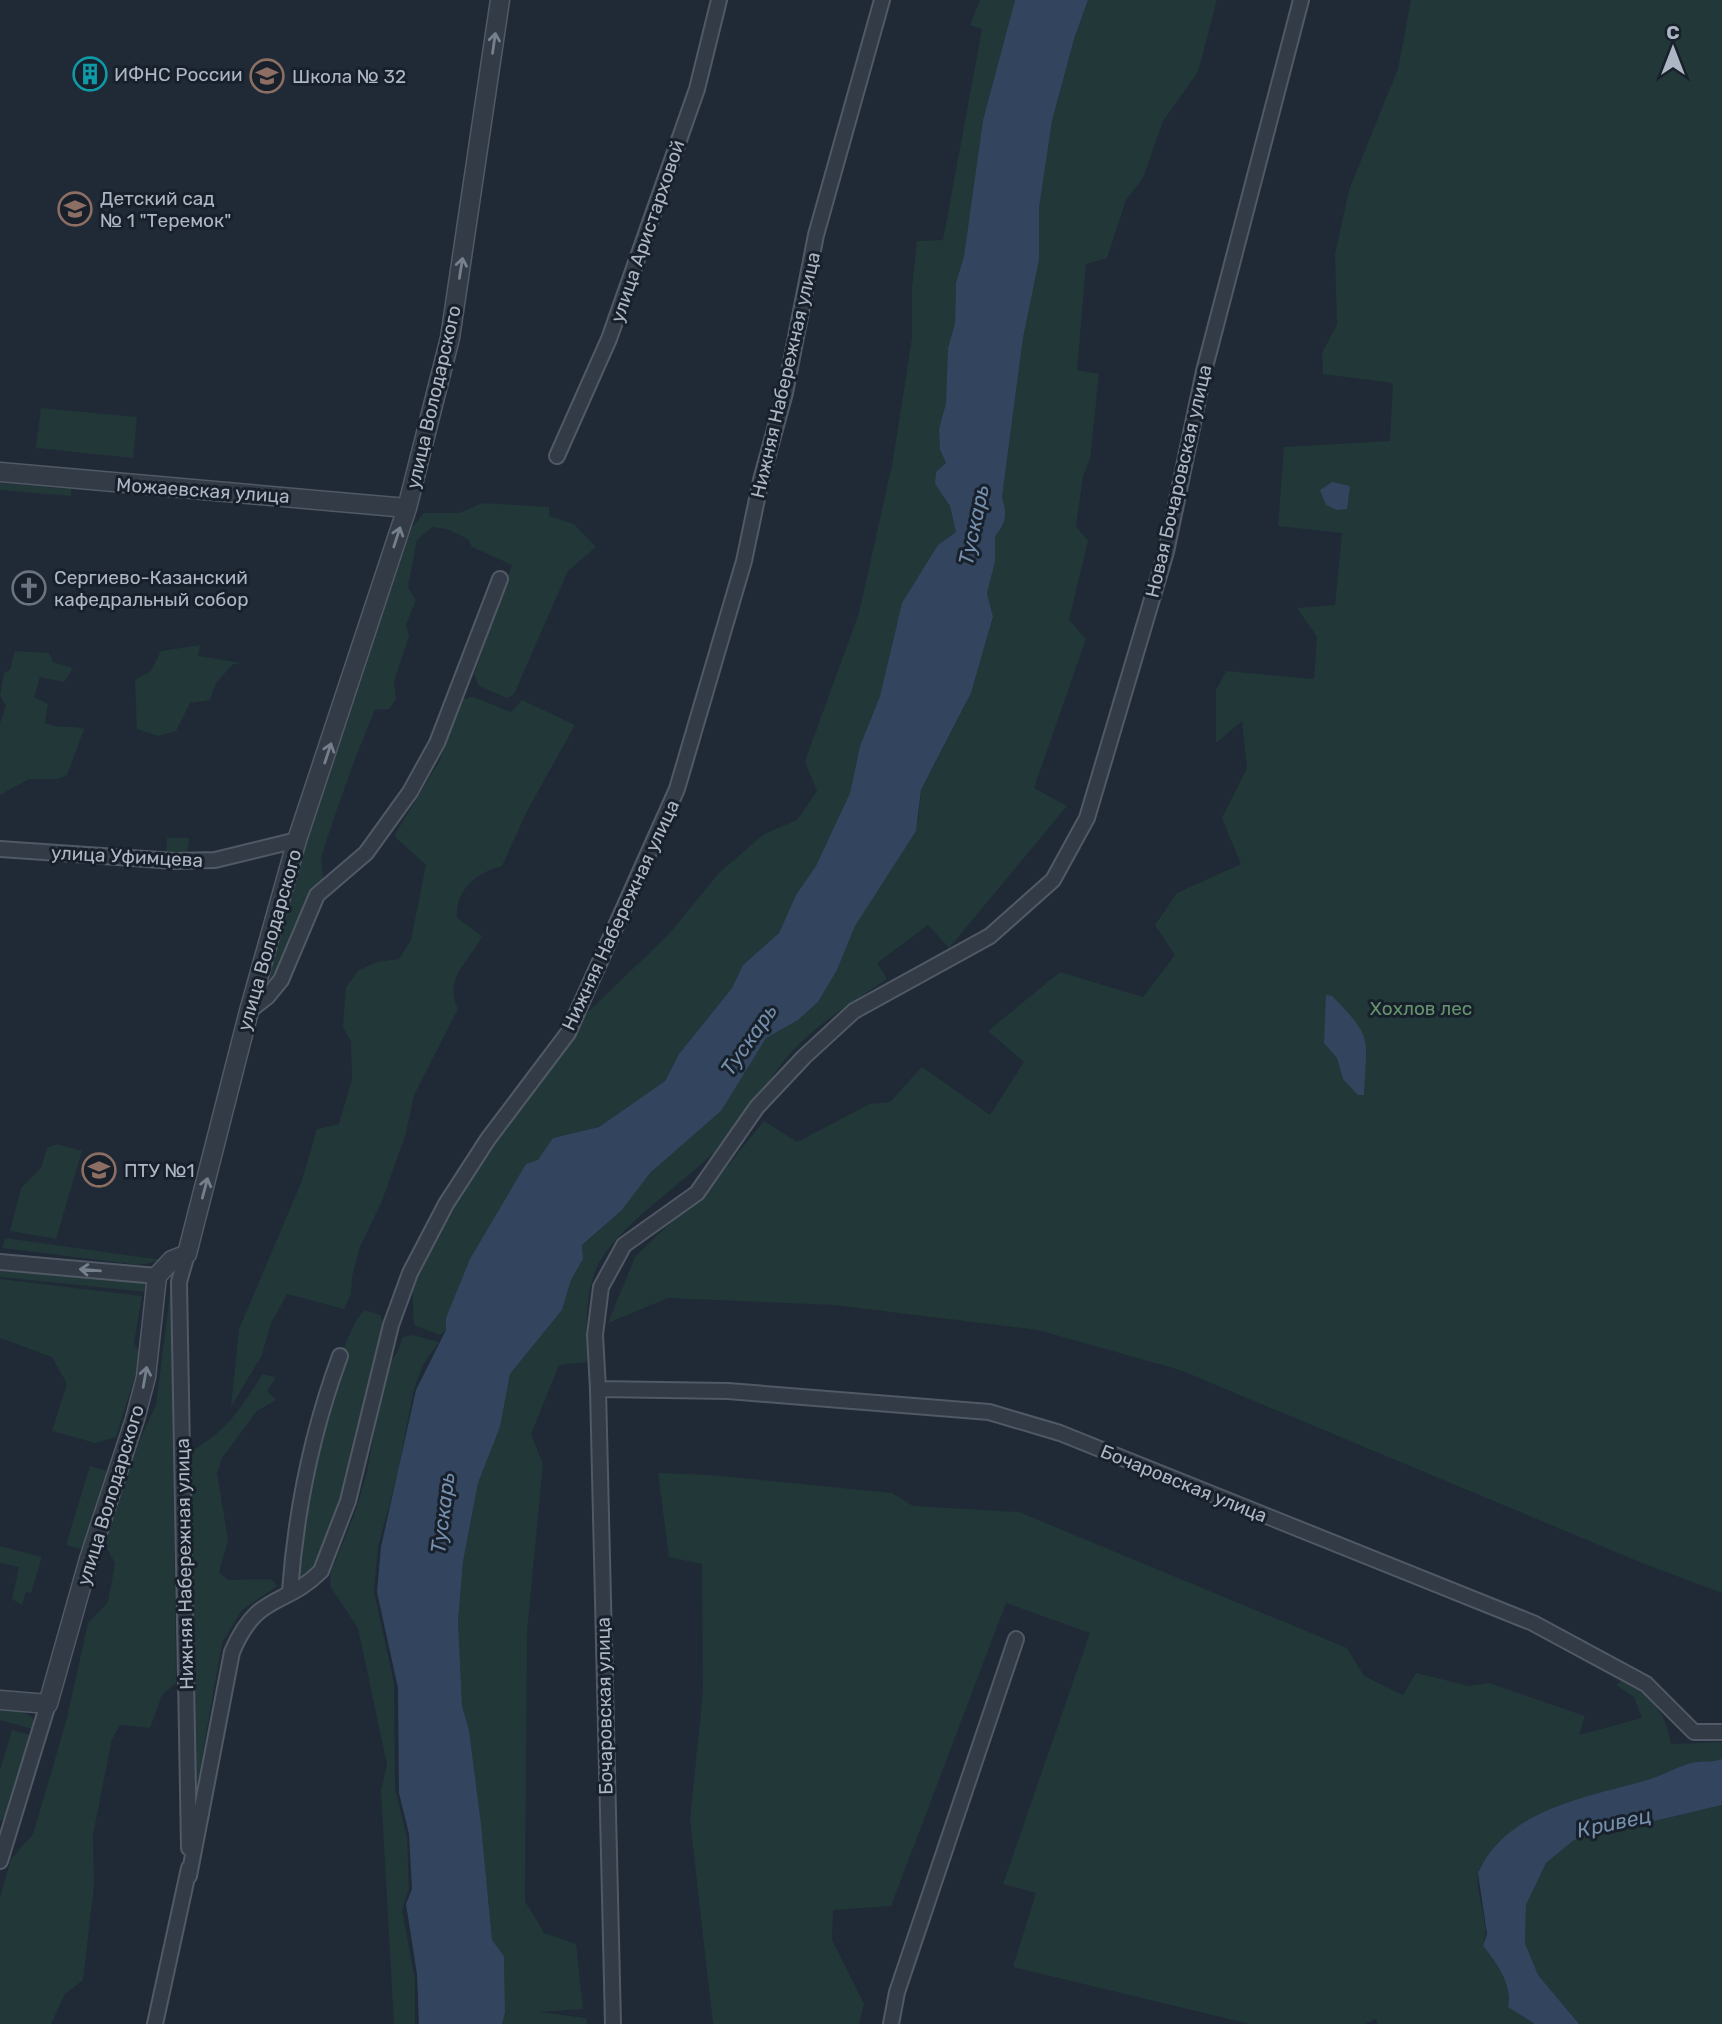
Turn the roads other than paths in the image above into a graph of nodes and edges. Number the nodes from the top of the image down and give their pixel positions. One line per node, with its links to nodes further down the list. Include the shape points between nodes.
1 (500, 0): 7 (street, улица Володарского, one-way to 1, via 450,338)
2 (719, 0): 5 (street, улица Аристарховой, via 697,89 609,339)
3 (882, 0): 18 (street, Нижняя Набережная улица, via 817,235 744,561 677,789 568,1033 488,1139 446,1204 410,1273 391,1325 348,1501 321,1571)
4 (1301, 0): 11 (street, Новая Бочаровская улица, via 1204,371 1166,552 1087,818 1053,880 990,936)
5 (557, 456)
6 (0, 472): 7 (street, Можаевская улица)
7 (407, 508): 9 (street, улица Володарского, one-way to 7)
8 (500, 579): 12 (street, via 438,743 410,792 366,853 317,895 281,980)
9 (297, 840): 10 (street, улица Уфимцева, via 215,860 175,862); 12 (street, улица Володарского)
10 (0, 849)
11 (924, 974): 17 (street, Бочаровская улица, via 854,1011 757,1107 697,1193 624,1245 601,1287 595,1335)
12 (249, 1011): 13 (street, улица Володарского, one-way to 12)
13 (187, 1254): 15 (street, via 172,1260); 24 (street, Нижняя Набережная улица, via 179,1282)
14 (0, 1262): 15 (street, one-way to 14)
15 (158, 1276): 21 (street, улица Володарского, one-way to 15, via 146,1377)
16 (340, 1356): 18 (street, via 306,1466)
17 (598, 1389): 22 (street, Бочаровская улица, via 728,1391 989,1412 1021,1420 1533,1623 1646,1684 1694,1732); 26 (street, Бочаровская улица)
18 (290, 1591): 24 (street, Нижняя Набережная улица, via 250,1618 232,1652)
19 (1016, 1639): 27 (street, via 897,1992)
20 (0, 1700): 21 (street)
21 (48, 1704): 23 (street, улица Володарского)
22 (1722, 1732)
23 (0, 1861)
24 (189, 1876): 25 (street, Нижняя Набережная улица)
25 (155, 2024)
26 (613, 2024)
27 (891, 2024)

